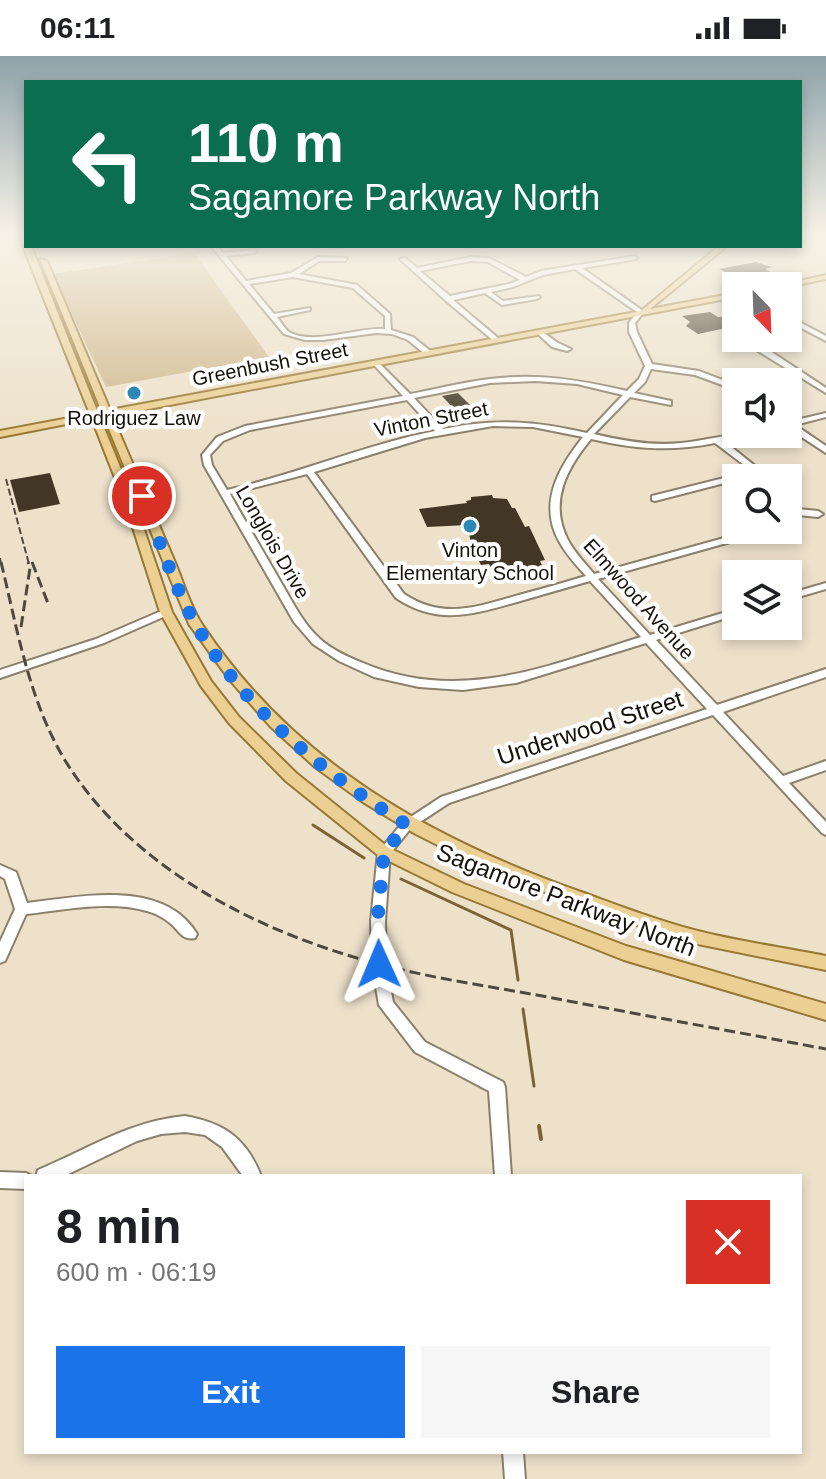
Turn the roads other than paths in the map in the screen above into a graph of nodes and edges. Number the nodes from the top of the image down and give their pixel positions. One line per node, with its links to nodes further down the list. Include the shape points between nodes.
1 (49, 301): 29 (main road, Sagamore Parkway North)
2 (60, 301): 27 (main road, Sagamore Parkway North)
3 (259, 301): 11 (street)
4 (373, 301): 13 (street, via 388,315)
5 (450, 301): 16 (street)
6 (626, 301): 10 (street)
7 (654, 301): 10 (main road)
8 (700, 301): 10 (main road, Greenbush Street)
9 (308, 309): 11 (street)
10 (641, 312): 14 (main road, Greenbush Street); 21 (street, via 632,323 633,332)
11 (272, 316): 13 (street, via 286,333 300,339)
12 (802, 326): 15 (street)
13 (388, 330): 19 (street)
14 (539, 332): 16 (main road, Greenbush Street); 17 (street)
15 (826, 339)
16 (495, 340): 19 (main road, Greenbush Street)
17 (567, 349)
18 (767, 352): 23 (street)
19 (429, 353): 20 (main road, Greenbush Street)
20 (377, 363): 25 (street); 27 (main road, Greenbush Street)
21 (649, 366): 22 (street); 24 (street, Elmwood Avenue)
22 (722, 383)
23 (826, 391)
24 (630, 393): 25 (street, Longlois Drive, via 577,382 514,379); 26 (street, Longlois Drive); 34 (street, Elmwood Avenue)
25 (407, 396): 31 (street); 41 (street, Longlois Drive, via 248,428 220,439 206,455)
26 (668, 403)
27 (109, 413): 29 (main road, Greenbush Street); 57 (main road, Sagamore Parkway North, via 174,578 195,624 226,671 300,747)
28 (826, 415): 30 (street)
29 (95, 416): 32 (main road, Greenbush Street); 49 (main road, Sagamore Parkway North)
30 (802, 421)
31 (442, 433): 34 (street, Vinton Street, via 519,423); 39 (street, Vinton Street, via 358,452)
32 (0, 434)
33 (802, 434): 37 (street)
34 (592, 435): 36 (street, Vinton Street, via 644,446); 46 (street, Elmwood Avenue, via 565,465 552,501 561,536)
35 (722, 439): 36 (street, Vinton Street)
36 (717, 440): 38 (street)
37 (826, 450)
38 (749, 464)
39 (308, 470): 41 (street, Vinton Street); 46 (street, via 400,596 413,606 449,614 469,612)
40 (722, 484): 42 (street)
41 (224, 493): 51 (street, Longlois Drive, via 317,642 378,674 463,686 516,679)
42 (655, 498)
43 (802, 512): 44 (street)
44 (818, 514)
45 (722, 542): 46 (street)
46 (592, 578): 51 (street, Elmwood Avenue)
47 (826, 586): 48 (street)
48 (802, 593)
49 (166, 612): 53 (street, via 100,641); 59 (main road, Sagamore Parkway North, via 234,720 291,777)
50 (722, 616): 51 (street, Longlois Drive)
51 (650, 638): 54 (street, Elmwood Avenue)
52 (826, 673): 54 (street, Underwood Street)
53 (0, 674)
54 (714, 711): 56 (street, Elmwood Avenue); 57 (street, Underwood Street, via 445,800)
55 (826, 765): 56 (street)
56 (781, 781): 58 (street, Elmwood Avenue)
57 (407, 825): 59 (street, Underwood Street); 64 (main road, Sagamore Parkway North, via 519,879 641,920 704,940)
58 (826, 830)
59 (384, 852): 65 (main road, Sagamore Parkway North, via 458,888 624,953); 68 (street, via 378,936 386,1005 420,1047 497,1087)
60 (0, 870): 61 (street, via 11,876)
61 (22, 909): 62 (street, via 118,900 146,903 178,917); 63 (street)
62 (190, 934)
63 (0, 957)
64 (826, 963)
65 (826, 1012)
66 (50, 1174): 67 (street, via 123,1137 156,1126 188,1125 212,1130 229,1141)
67 (252, 1174)
68 (503, 1174)
69 (0, 1180): 70 (street)
70 (24, 1181)
71 (513, 1454): 72 (street)
72 (515, 1479)

